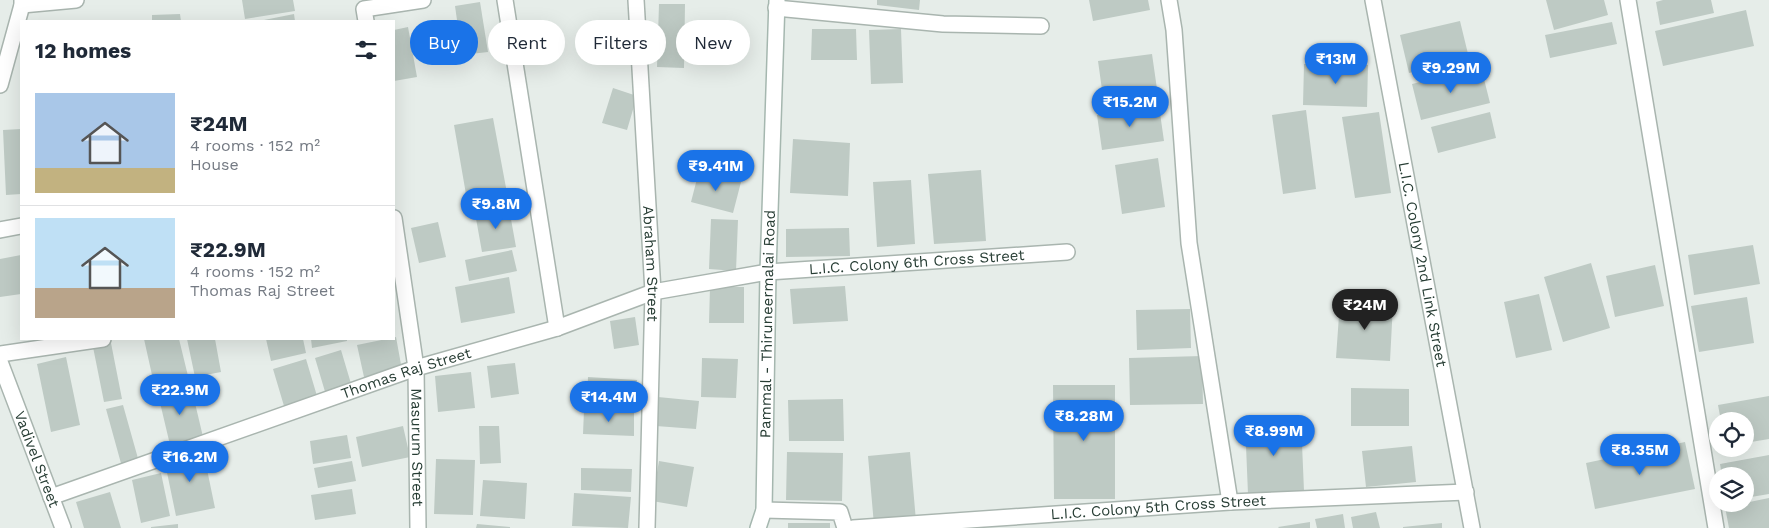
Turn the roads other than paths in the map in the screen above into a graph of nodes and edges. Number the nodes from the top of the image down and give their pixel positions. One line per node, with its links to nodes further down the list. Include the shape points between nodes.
1 (76, 0): 8 (street)
2 (424, 0): 10 (street)
3 (505, 0): 20 (street)
4 (636, 0): 18 (street, Abraham Street)
5 (1169, 0): 27 (street, via 1174,30 1189,243)
6 (1373, 0): 25 (street, L.I.C. Colony 2nd Link Street)
7 (1628, 0): 36 (street)
8 (22, 3): 12 (street)
9 (776, 4): 11 (street, via 943,24); 17 (street, Pammal - Thiruneermalai Road)
10 (365, 15)
11 (1041, 26)
12 (0, 85)
13 (20, 226): 14 (street)
14 (0, 230)
15 (395, 233): 19 (street, Masurum Street)
16 (1067, 252): 17 (street, L.I.C. Colony 6th Cross Street)
17 (768, 272): 18 (street, Thomas Raj Street); 28 (street, Pammal - Thiruneermalai Road)
18 (653, 292): 20 (street, Thomas Raj Street); 31 (street, Abraham Street)
19 (399, 294): 24 (street, Masurum Street)
20 (557, 328): 24 (street, Thomas Raj Street)
21 (96, 340): 22 (street)
22 (0, 354)
23 (0, 362): 26 (street, Vadivel Street)
24 (416, 368): 26 (street, Thomas Raj Street); 30 (street, Masurum Street)
25 (1466, 492): 27 (street, L.I.C. Colony 5th Cross Street); 35 (street, L.I.C. Colony 2nd Link Street)
26 (51, 497): 29 (street, Vadivel Street)
27 (1230, 502): 34 (street, L.I.C. Colony 5th Cross Street)
28 (764, 510): 32 (street, Pammal - Thiruneermalai Road); 33 (street, via 840,512)
29 (63, 528)
30 (418, 528)
31 (647, 528)
32 (758, 528)
33 (845, 528)
34 (853, 528)
35 (1472, 528)
36 (1716, 528)

